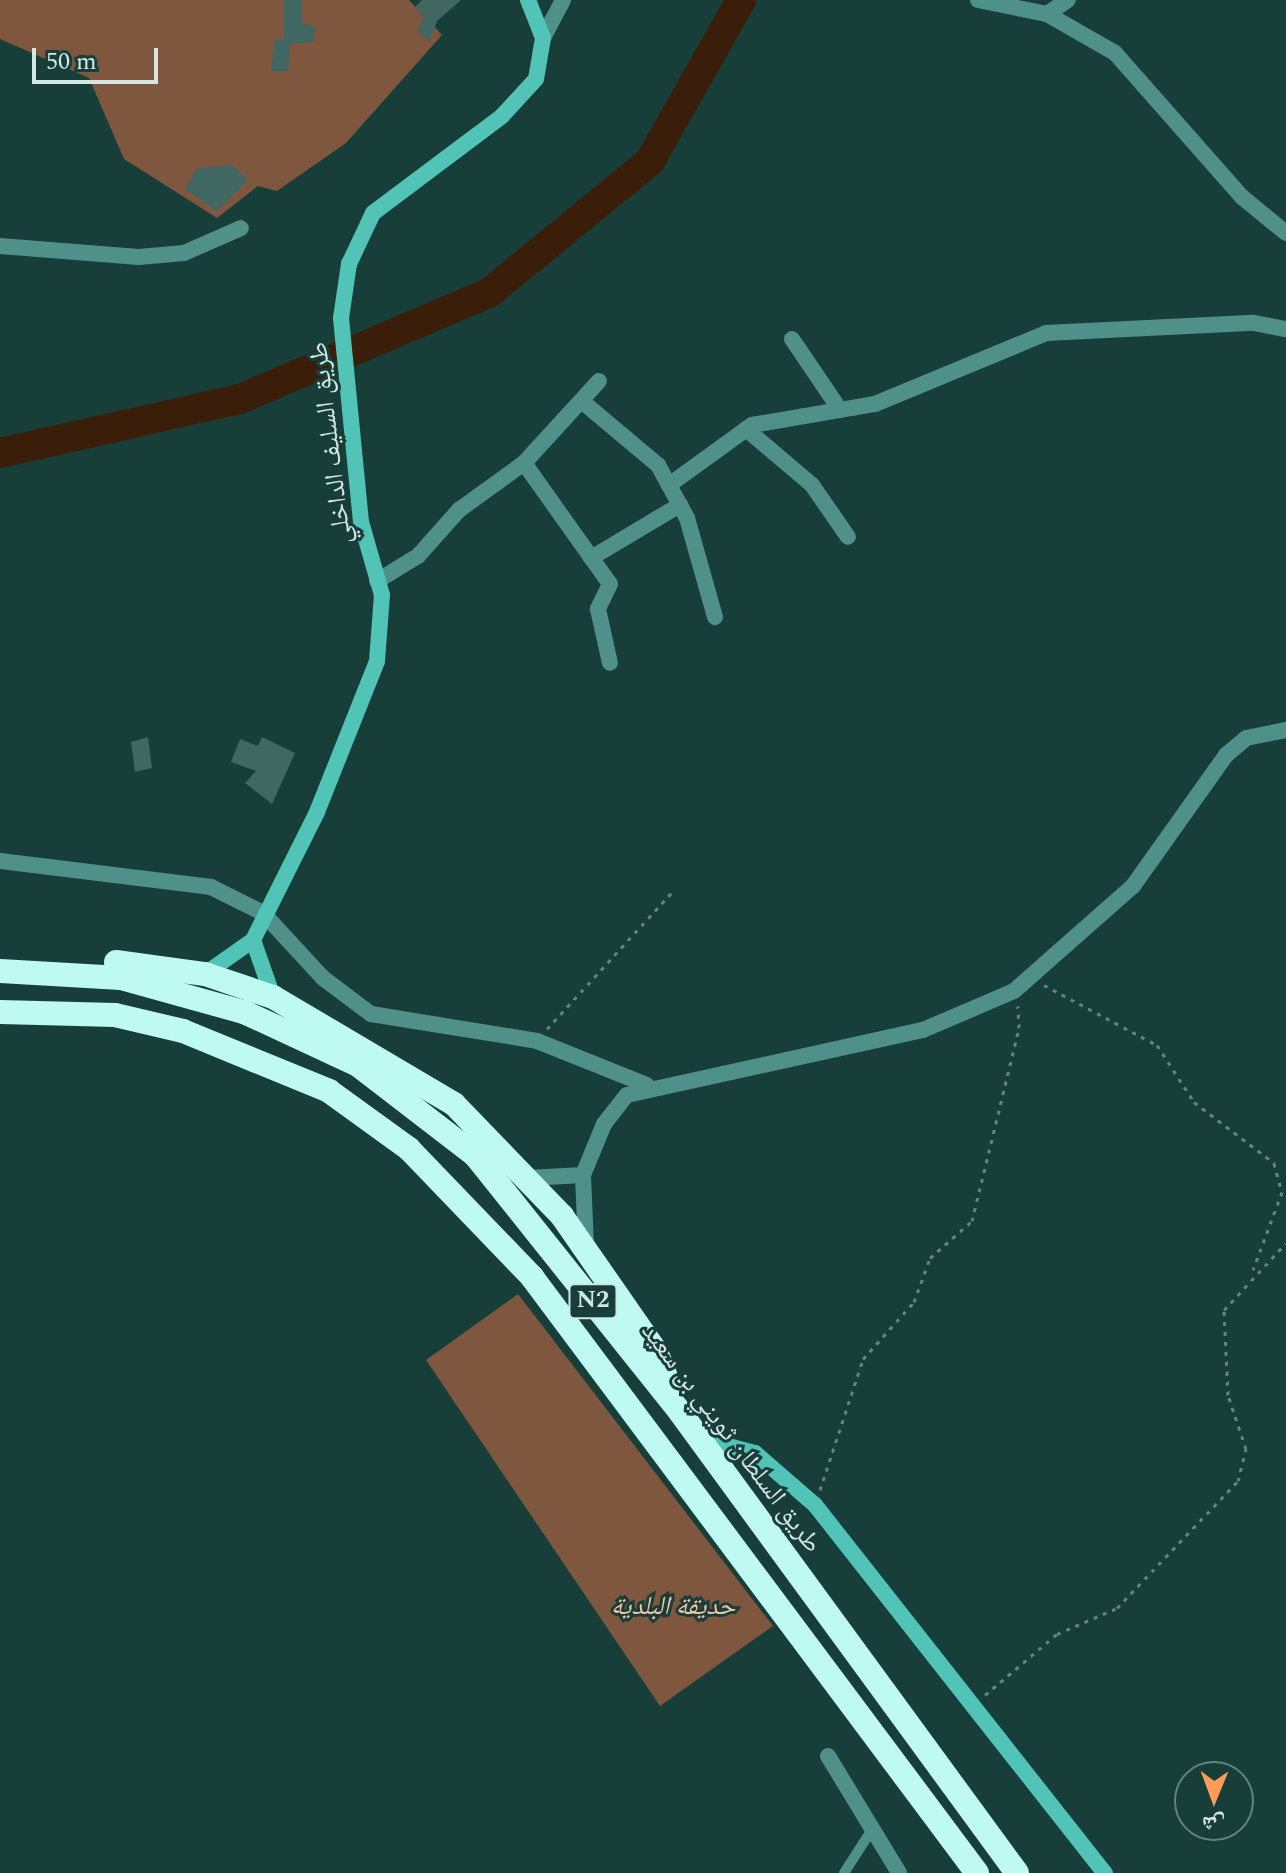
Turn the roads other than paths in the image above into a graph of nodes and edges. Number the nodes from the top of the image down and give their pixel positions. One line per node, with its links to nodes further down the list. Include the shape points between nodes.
1 (528, 0): 6 (street)
2 (563, 0): 6 (street)
3 (978, 0): 5 (street)
4 (1068, 0): 5 (street)
5 (1047, 14): 8 (street, via 1115,53 1242,197)
6 (543, 38): 21 (street, طريق السليف الداخلي, via 527,93 373,213 349,264 341,318 361,522)
7 (241, 228): 9 (street, via 184,253 139,257)
8 (1286, 233)
9 (0, 246)
10 (1286, 329): 14 (street, via 1254,323 1046,333 875,404)
11 (792, 339): 14 (street)
12 (599, 381): 13 (street)
13 (584, 403): 16 (street); 17 (street, via 658,465)
14 (840, 410): 15 (street, via 792,413)
15 (746, 429): 17 (street); 19 (street, via 812,485)
16 (524, 463): 20 (street); 21 (street, via 459,510 418,556)
17 (669, 485): 18 (street)
18 (680, 505): 20 (street); 22 (street)
19 (848, 537)
20 (591, 558): 23 (street, via 610,584 598,609)
21 (377, 581): 26 (street, طريق السليف الداخلي, via 381,635 369,689 317,812)
22 (715, 617)
23 (610, 663)
24 (1286, 730): 33 (street, via 1246,738 1226,755 1133,886 1014,991 923,1030)
25 (0, 861): 26 (street, via 211,887)
26 (263, 913): 27 (street, طريق السليف الداخلي); 33 (street, via 323,978 371,1014 537,1041)
27 (253, 940): 30 (street); 31 (street)
28 (0, 959): 30 (highway, via 66,956)
29 (0, 971): 37 (highway, طريق السلطان ثويني بن سعيد / N2, via 68,971 193,994 358,1065 432,1116 510,1191)
30 (205, 974): 31 (highway)
31 (273, 997): 35 (highway, via 420,1080)
32 (0, 1012): 43 (highway, N2, via 115,1015 183,1031 329,1091 409,1149 532,1277)
33 (647, 1085): 34 (street, via 611,1113)
34 (583, 1175): 35 (street); 36 (street)
35 (528, 1178): 36 (highway)
36 (586, 1247): 37 (highway, via 656,1351)
37 (680, 1412): 38 (highway, طريق السلطان ثويني بن سعيد / N2)
38 (697, 1438): 44 (highway, طريق السلطان ثويني بن سعيد / N2); 45 (street, via 755,1453 815,1505 977,1703)
39 (828, 1756): 40 (street)
40 (871, 1831): 41 (lane); 42 (street)
41 (844, 1873)
42 (899, 1873)
43 (977, 1873)
44 (1017, 1873)
45 (1105, 1873)

